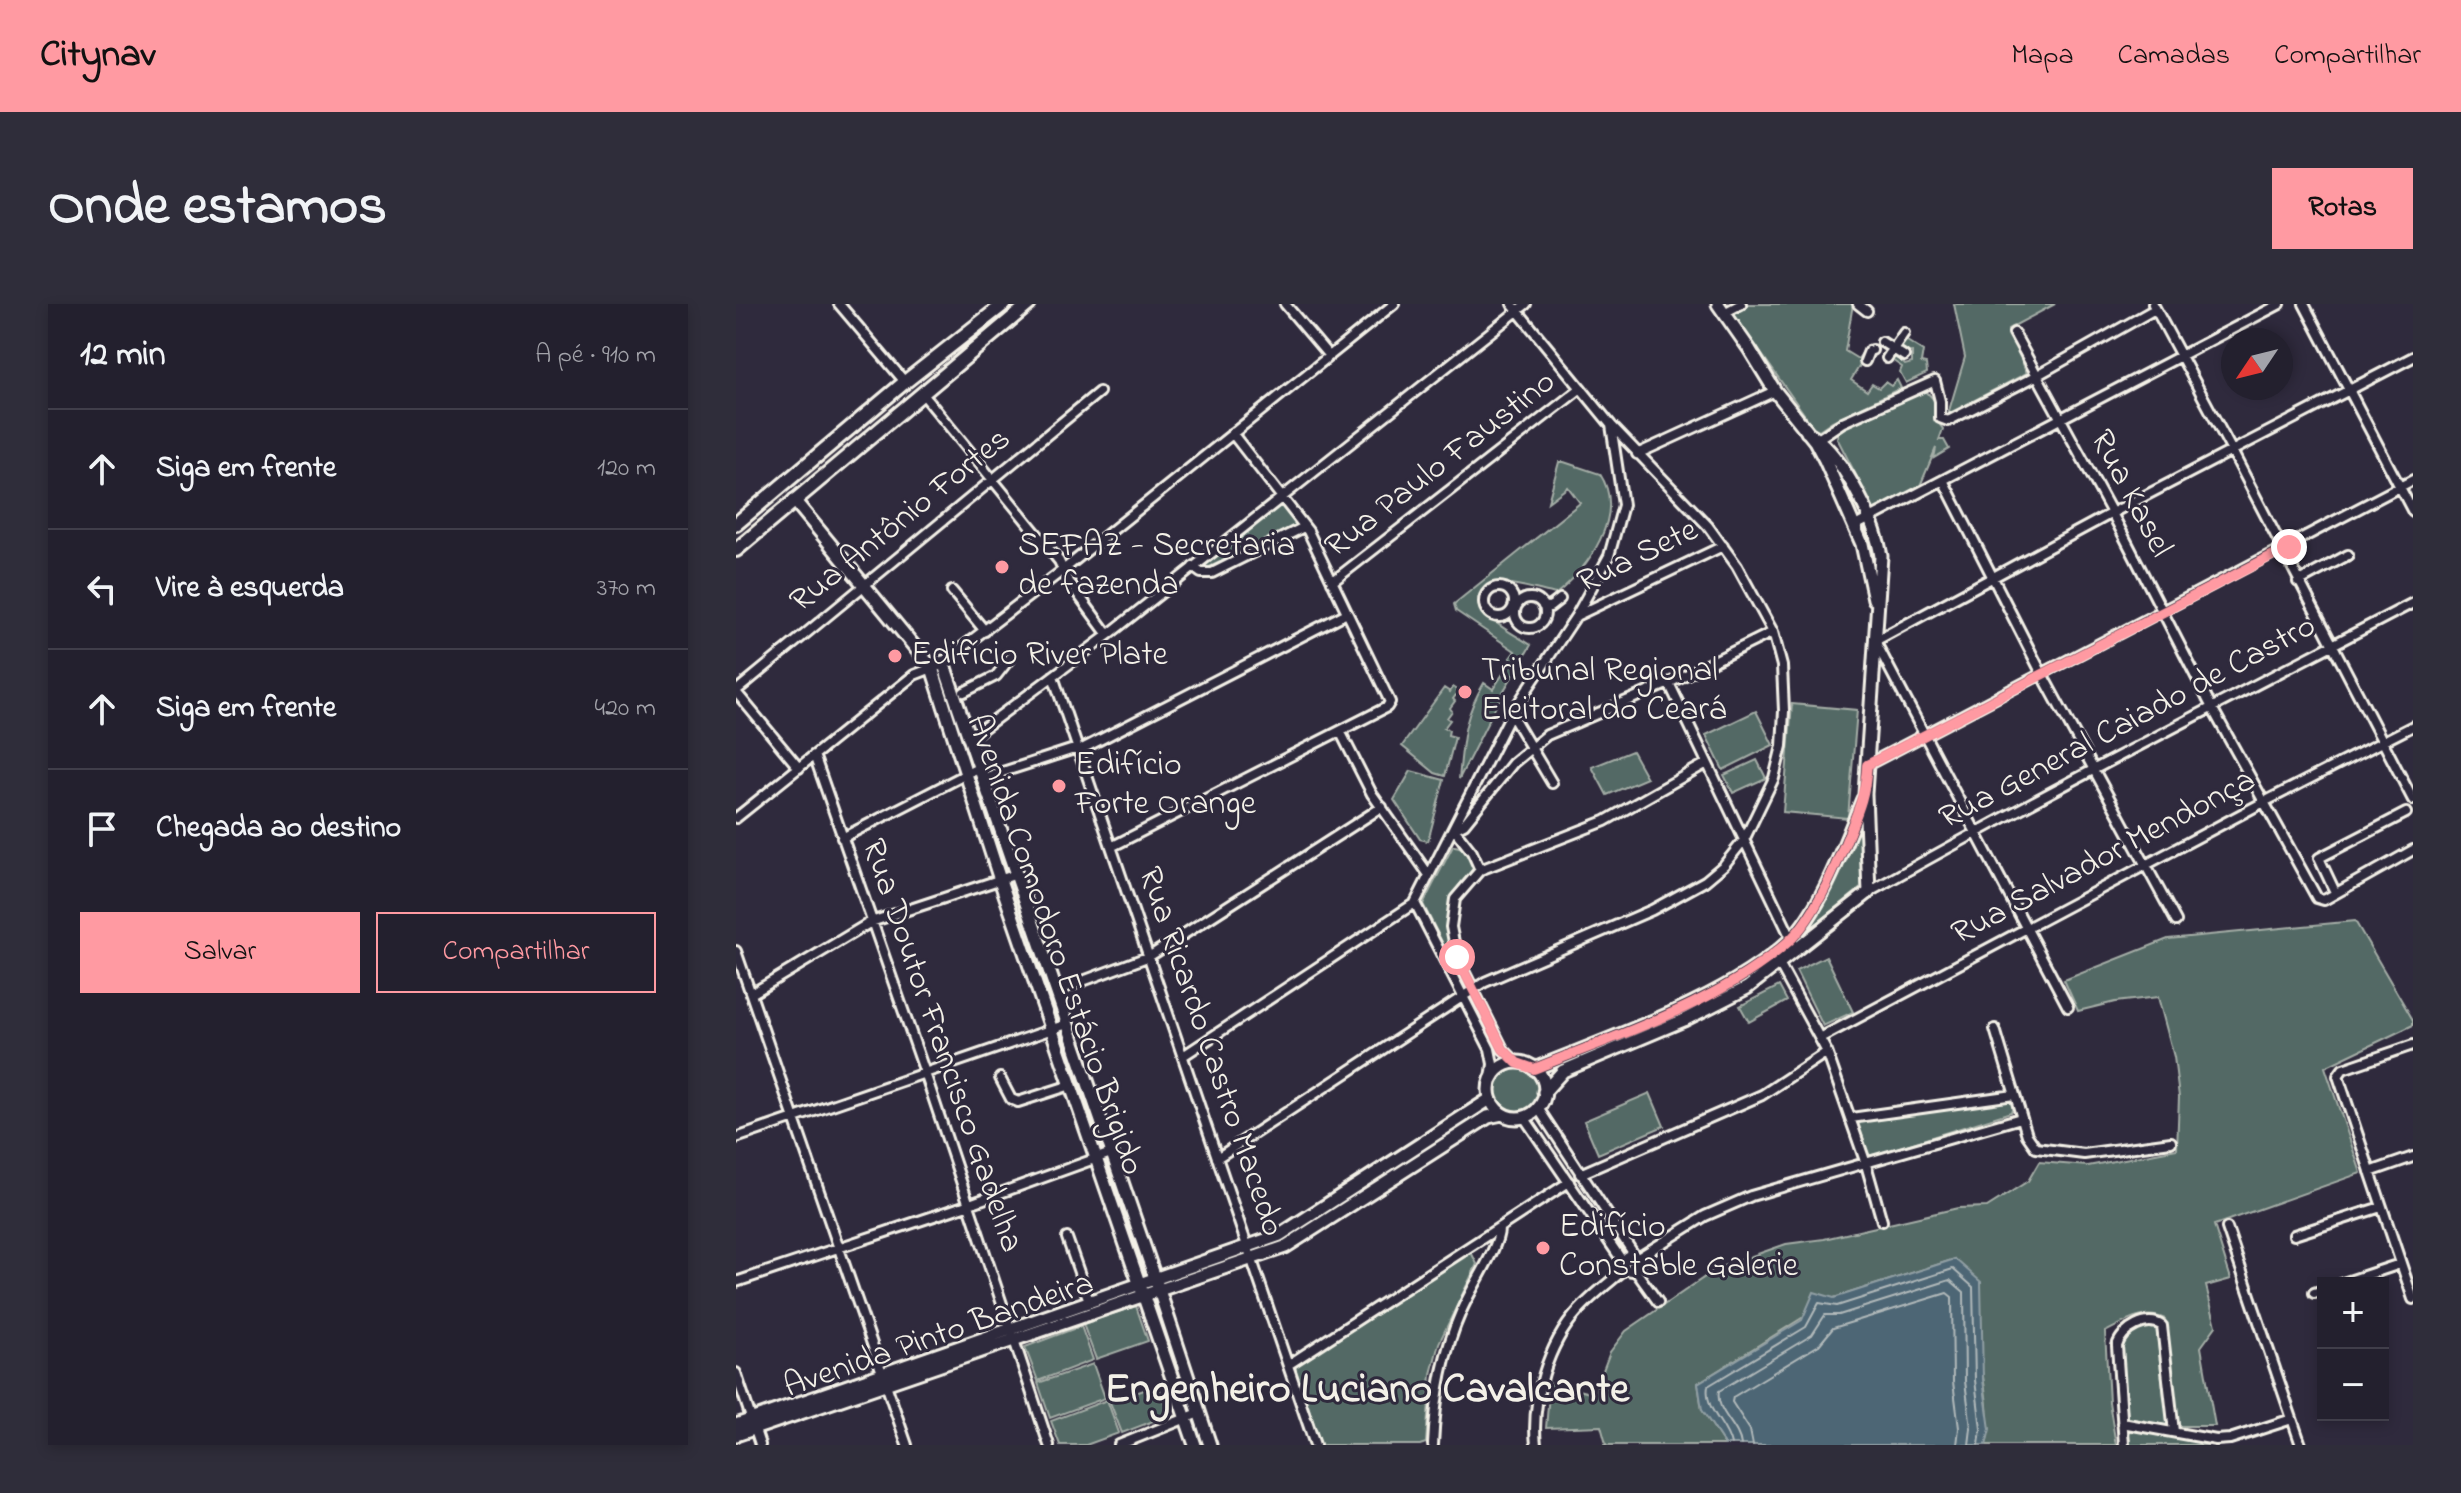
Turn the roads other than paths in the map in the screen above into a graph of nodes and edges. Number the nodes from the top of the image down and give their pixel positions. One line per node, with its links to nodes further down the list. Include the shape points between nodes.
1 (839, 304): 26 (street)
2 (1004, 304): 26 (highway)
3 (1029, 304): 31 (highway)
4 (1285, 304): 19 (street)
5 (1394, 304): 19 (street)
6 (1741, 304): 12 (street)
7 (1858, 304): 13 (street)
8 (2280, 304): 21 (street)
9 (2304, 304): 29 (street)
10 (1519, 306): 27 (street); 42 (street)
11 (2154, 306): 21 (street); 25 (street)
12 (1721, 308): 28 (main road)
13 (1867, 311)
14 (1904, 333): 17 (street)
15 (2014, 333): 25 (street, Rua Kasel)
16 (1882, 342): 17 (street)
17 (1893, 349): 20 (street); 23 (street)
18 (1869, 350): 24 (street)
19 (1329, 356): 34 (street)
20 (1904, 356)
21 (2180, 357): 32 (street); 36 (street)
22 (2413, 357): 29 (street)
23 (1887, 358)
24 (1865, 361)
25 (2036, 376): 32 (street, Rua Kasel); 35 (street, via 1948,421 1940,418 1935,381)
26 (905, 382): 47 (highway)
27 (1581, 388): 33 (street); 57 (street, Rua Paulo Faustino)
28 (1775, 391): 35 (main road); 37 (street)
29 (2348, 391): 36 (street); 41 (street)
30 (1099, 392): 40 (street, Rua Antônio Fortes)
31 (922, 393): 40 (street); 43 (highway)
32 (2060, 420): 38 (street); 45 (street, Rua Kasel)
33 (1611, 425): 37 (street); 69 (street, via 1623,492 1621,521 1609,556)
34 (1232, 433): 42 (street); 55 (street)
35 (1814, 437): 46 (main road); 48 (main road)
36 (2232, 451): 45 (street); 52 (street)
37 (1637, 454): 50 (street, via 1693,507)
38 (1943, 480): 46 (street); 56 (street)
39 (2413, 480): 41 (street)
40 (993, 481): 55 (street); 59 (street, Rua Antônio Fortes)
41 (2400, 487): 44 (street); 52 (street)
42 (1281, 498): 49 (street); 54 (street)
43 (794, 500): 51 (highway); 59 (main road, Avenida Comodoro Estácio Brigido)
44 (2413, 512)
45 (2112, 513): 56 (street); 66 (street, Rua Kasel)
46 (1872, 518): 48 (street); 67 (main road, via 1881,556)
47 (736, 524)
48 (1855, 526): 67 (main road)
49 (1304, 527): 54 (street, via 1212,573); 57 (street)
50 (1723, 546): 69 (street, Rua Sete); 73 (street)
51 (736, 550)
52 (2282, 551): 58 (street); 66 (street)
53 (2348, 555): 58 (street)
54 (1193, 567): 74 (street)
55 (1063, 570): 72 (street); 74 (street)
56 (1992, 577): 76 (street); 80 (street)
57 (1332, 582): 68 (street)
58 (2298, 582): 77 (street)
59 (864, 584): 79 (main road, Avenida Comodoro Estácio Brigido); 83 (street, Rua Antônio Fortes)
60 (952, 591): 72 (street)
61 (1509, 591): 62 (street); 70 (street, via 1514,605); 70 (street, via 1495,588 1485,597 1487,611)
62 (1531, 598): 65 (street); 71 (street, via 1516,608)
63 (1560, 599): 65 (street)
64 (2413, 603): 77 (street, Rua General Caiado de Castro)
65 (1543, 606): 71 (street, via 1543,621)
66 (2162, 611): 80 (street); 85 (street, Rua Kasel)
67 (1876, 612): 76 (main road)
68 (1347, 613): 88 (street, via 1390,702); 93 (street)
69 (1576, 616): 86 (street)
70 (1500, 617): 71 (street)
71 (1524, 627): 75 (street)
72 (985, 631): 79 (street)
73 (1773, 632): 82 (street); 111 (street, via 1782,666 1782,746 1765,800)
74 (1108, 635): 81 (street)
75 (1535, 638)
76 (1875, 641): 89 (street); 96 (main road)
77 (2332, 645): 85 (street, Rua General Caiado de Castro); 91 (street)
78 (1011, 657): 84 (street, via 996,676)
79 (937, 665): 84 (main road, Avenida Comodoro Estácio Brigido); 94 (street, via 914,675); 100 (main road, Avenida Comodoro Estácio Brigido)
80 (2042, 674): 89 (street); 98 (street)
81 (1053, 676): 90 (street); 93 (street, Rua Ricardo Castro Macedo)
82 (1669, 683): 92 (street, via 1563,726); 95 (street)
83 (736, 691): 97 (street)
84 (960, 693): 90 (main road, Avenida Comodoro Estácio Brigido)
85 (2211, 706): 98 (street, Rua General Caiado de Castro); 104 (street, Rua Kasel)
86 (1511, 714): 92 (street); 108 (street)
87 (2413, 726): 91 (street, Rua Salvador Mendonça)
88 (1340, 731): 105 (street); 112 (street)
89 (1925, 735): 96 (street); 109 (street)
90 (970, 738): 99 (main road, Avenida Comodoro Estácio Brigido)
91 (2382, 742): 103 (street); 104 (street, Rua Salvador Mendonça)
92 (1531, 747): 101 (street); 108 (street)
93 (1080, 750): 99 (street); 112 (street, Rua Ricardo Castro Macedo)
94 (814, 755): 97 (street); 110 (street, Rua Doutor Francisco Gadelha)
95 (1707, 763): 111 (street); 115 (street, via 1605,821)
96 (1867, 765): 102 (main road)
97 (799, 768): 107 (street)
98 (2095, 770): 109 (street, Rua General Caiado de Castro); 114 (street)
99 (982, 773): 100 (street); 116 (main road, Avenida Comodoro Estácio Brigido)
100 (967, 774): 110 (street); 118 (main road, Avenida Comodoro Estácio Brigido)
101 (1552, 783)
102 (1865, 794): 119 (main road); 125 (main road, via 1831,876)
103 (2413, 800)
104 (2264, 802): 114 (street, Rua Salvador Mendonça); 120 (street, Rua Kasel, via 2313,892 2322,900)
105 (1382, 807): 117 (street); 127 (street)
106 (2406, 813): 120 (street, via 2319,858)
107 (736, 818)
108 (1454, 829): 115 (street); 117 (street)
109 (1976, 831): 119 (street, Rua General Caiado de Castro); 124 (street)
110 (842, 838): 123 (street, Rua Doutor Francisco Gadelha)
111 (1744, 840): 125 (street); 132 (street, via 1724,865 1685,893)
112 (1113, 846): 127 (street, Rua Ricardo Castro Macedo)
113 (2413, 850): 120 (street)
114 (2147, 864): 122 (street); 124 (street, Rua Salvador Mendonça)
115 (1480, 870): 128 (street, via 1455,899 1451,927)
116 (1017, 874): 118 (street); 133 (main road, Avenida Comodoro Estácio Brigido)
117 (1429, 875): 121 (street)
118 (1000, 880): 123 (street); 140 (main road, Avenida Comodoro Estácio Brigido)
119 (1869, 892): 125 (main road)
120 (2335, 892)
121 (1415, 903): 129 (street); 146 (street)
122 (2176, 921)
123 (871, 922): 134 (street); 149 (street, Rua Doutor Francisco Gadelha)
124 (2027, 929): 137 (street); 141 (street, Rua Salvador Mendonça)
125 (1794, 944): 130 (main road); 136 (main road)
126 (736, 951): 131 (street)
127 (1150, 956): 133 (street); 146 (street, Rua Ricardo Castro Macedo)
128 (1457, 957): 129 (street); 132 (street)
129 (1446, 963): 135 (street)
130 (1779, 964): 136 (main road, via 1747,988); 141 (street)
131 (738, 965): 134 (street)
132 (1472, 990): 135 (street); 147 (street, via 1503,1049)
133 (1056, 991): 138 (main road, Avenida Comodoro Estácio Brigido)
134 (751, 994): 159 (street)
135 (1462, 996): 151 (street, via 1490,1049); 169 (street)
136 (1715, 998): 142 (main road); 144 (main road)
137 (2068, 1007)
138 (1067, 1024): 140 (street); 165 (main road, Avenida Comodoro Estácio Brigido)
139 (1995, 1029): 154 (street)
140 (1052, 1030): 149 (street); 152 (main road, Avenida Comodoro Estácio Brigido)
141 (1820, 1038): 145 (street)
142 (1607, 1039): 144 (main road); 148 (main road)
143 (2413, 1045): 172 (street, via 2338,1074)
144 (1611, 1051): 153 (main road, via 1563,1071)
145 (1827, 1052): 160 (street); 173 (street, via 1762,1095)
146 (1183, 1056): 169 (street, Rua Ricardo Castro Macedo)
147 (1517, 1063): 148 (main road); 151 (main road, via 1502,1067)
148 (1534, 1069): 153 (main road)
149 (925, 1073): 159 (street); 177 (street, Rua Doutor Francisco Gadelha)
150 (1000, 1078): 152 (street, via 1018,1102)
151 (1491, 1079): 155 (main road)
152 (1071, 1085): 168 (main road, Avenida Comodoro Estácio Brigido)
153 (1544, 1092): 156 (main road)
154 (2014, 1095): 160 (street); 161 (street)
155 (1490, 1099): 157 (main road); 171 (main road)
156 (1538, 1108): 158 (main road); 164 (street)
157 (1502, 1114): 158 (main road); 171 (main road)
158 (1524, 1117): 166 (street)
159 (794, 1118): 162 (street); 184 (street)
160 (1851, 1118): 170 (street)
161 (2021, 1118): 163 (street, via 2030,1141 2042,1149 2084,1154); 170 (street)
162 (736, 1138)
163 (2171, 1142)
164 (1562, 1146): 166 (street); 173 (street)
165 (1111, 1153): 168 (street); 192 (main road, Avenida Comodoro Estácio Brigido)
166 (1550, 1155): 174 (street)
167 (2413, 1157): 172 (street)
168 (1095, 1158): 177 (street); 191 (main road, Avenida Comodoro Estácio Brigido)
169 (1217, 1158): 185 (street, Rua Ricardo Castro Macedo)
170 (1865, 1161): 179 (street); 186 (street, via 1730,1204)
171 (1396, 1169): 185 (main road, via 1311,1224)
172 (2370, 1172): 178 (street)
173 (1580, 1174): 175 (street)
174 (1569, 1182): 176 (street); 180 (street)
175 (1594, 1194): 176 (street); 186 (street)
176 (1582, 1201): 188 (street)
177 (967, 1205): 184 (street); 197 (street, Rua Doutor Francisco Gadelha)
178 (2381, 1207): 182 (street); 187 (street)
179 (1882, 1221)
180 (1499, 1228): 198 (street); 216 (street, via 1448,1345)
181 (2227, 1228): 203 (street)
182 (2294, 1235)
183 (1067, 1238): 195 (street)
184 (839, 1247): 190 (street); 200 (street)
185 (1251, 1253): 192 (main road); 198 (street, Rua Ricardo Castro Macedo)
186 (1637, 1257): 188 (street, via 1639,1265); 188 (street, via 1629,1255)
187 (2400, 1264): 189 (street); 194 (street)
188 (1628, 1267): 196 (street); 217 (street, via 1578,1311 1556,1344 1539,1393)
189 (2361, 1277)
190 (736, 1282)
191 (1139, 1284): 192 (main road, Avenida Pinto Bandeira); 193 (main road, Avenida Comodoro Estácio Brigido); 195 (main road, Avenida Pinto Bandeira)
192 (1157, 1284): 193 (main road, Avenida Pinto Bandeira); 201 (main road, Avenida Comodoro Estácio Brigido)
193 (1143, 1296): 197 (main road, Avenida Pinto Bandeira); 202 (main road, Avenida Comodoro Estácio Brigido)
194 (2413, 1299)
195 (1089, 1301): 197 (main road, Avenida Pinto Bandeira)
196 (1658, 1302)
197 (1012, 1334): 200 (main road, Avenida Pinto Bandeira); 211 (street, Rua Doutor Francisco Gadelha)
198 (1288, 1365): 215 (street, Rua Ricardo Castro Macedo)
199 (736, 1373): 205 (street)
200 (885, 1380): 205 (main road, Avenida Pinto Bandeira); 210 (street)
201 (1199, 1413): 202 (street); 214 (main road, Avenida Comodoro Estácio Brigido)
202 (1186, 1418): 212 (street); 213 (main road, Avenida Comodoro Estácio Brigido)
203 (2292, 1419): 207 (street, via 2222,1440); 219 (street)
204 (2122, 1423): 207 (street); 207 (street, via 2118,1341 2133,1327 2158,1322); 218 (street)
205 (753, 1424): 206 (main road, Avenida Pinto Bandeira); 208 (main road, Avenida Pinto Bandeira); 209 (street)
206 (736, 1425)
207 (2174, 1432)
208 (736, 1435)
209 (760, 1445)
210 (907, 1445)
211 (1049, 1445)
212 (1119, 1445)
213 (1195, 1445)
214 (1210, 1445)
215 (1315, 1445)
216 (1433, 1445)
217 (1536, 1445)
218 (2124, 1445)
219 (2301, 1445)

